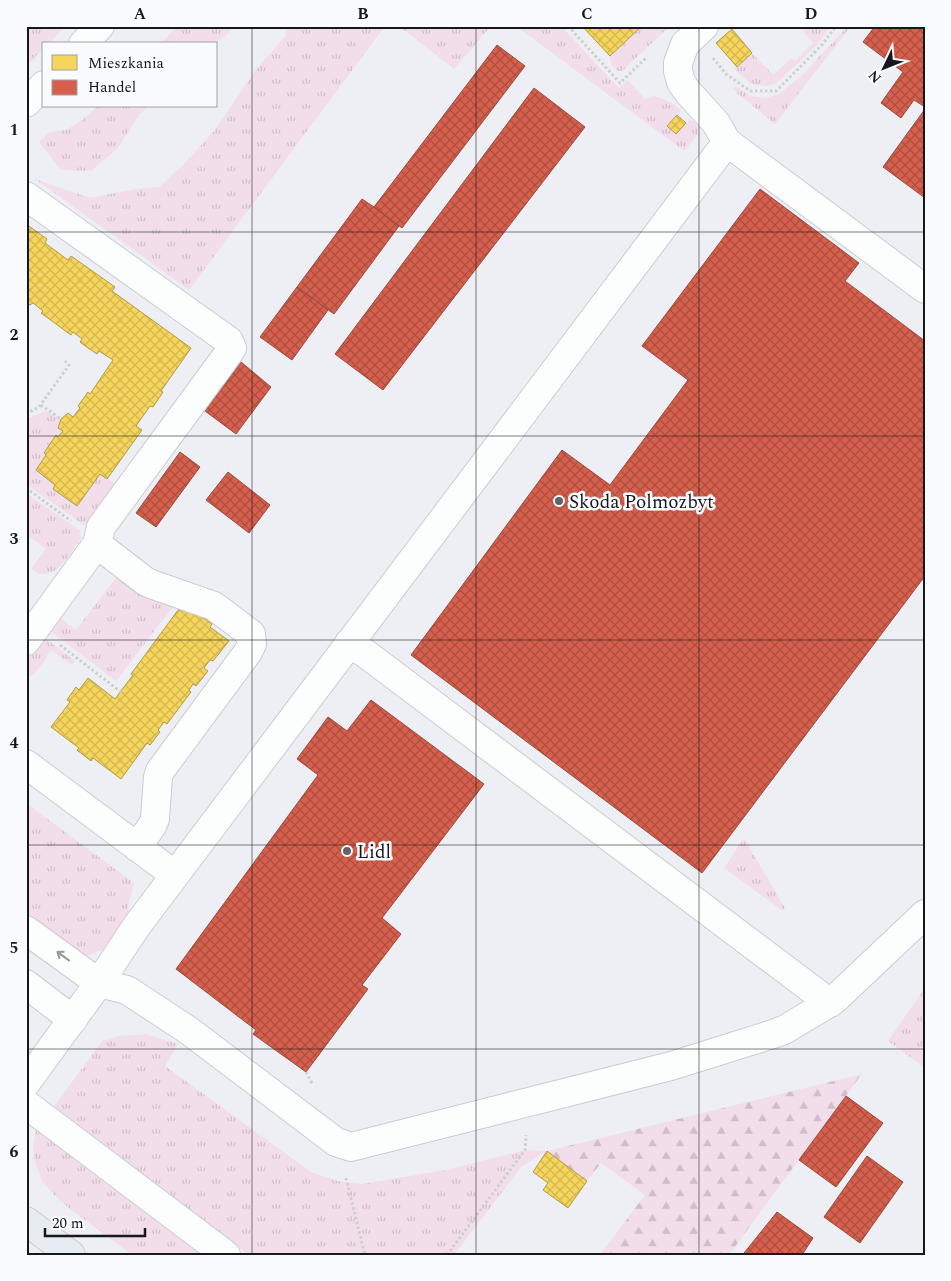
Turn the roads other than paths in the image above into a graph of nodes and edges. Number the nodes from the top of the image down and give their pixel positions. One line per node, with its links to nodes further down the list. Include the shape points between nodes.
1 (100, 26): 3 (street)
2 (699, 31): 6 (street, via 685,44 678,71 687,91 716,123)
3 (85, 42)
4 (42, 87): 5 (street)
5 (26, 103)
6 (727, 142): 8 (street); 11 (street)
7 (26, 196): 9 (street, via 229,341 232,348 101,527)
8 (925, 289)
9 (97, 544): 10 (street); 13 (street, via 145,581 214,606 250,634 252,644 160,771 155,819)
10 (31, 634)
11 (349, 643): 14 (street); 19 (street)
12 (26, 764): 13 (street)
13 (136, 846): 14 (street)
14 (175, 876): 17 (street)
15 (925, 914): 19 (street)
16 (26, 930): 17 (street, one-way to 16)
17 (99, 983): 19 (street, via 127,990 172,1019 336,1142 351,1147 671,1066 784,1030); 20 (street)
18 (26, 984): 20 (street)
19 (830, 1003)
20 (73, 1020): 21 (street)
21 (26, 1083)
22 (26, 1104): 25 (street)
23 (26, 1221): 24 (main road)
24 (71, 1255)
25 (226, 1255)

